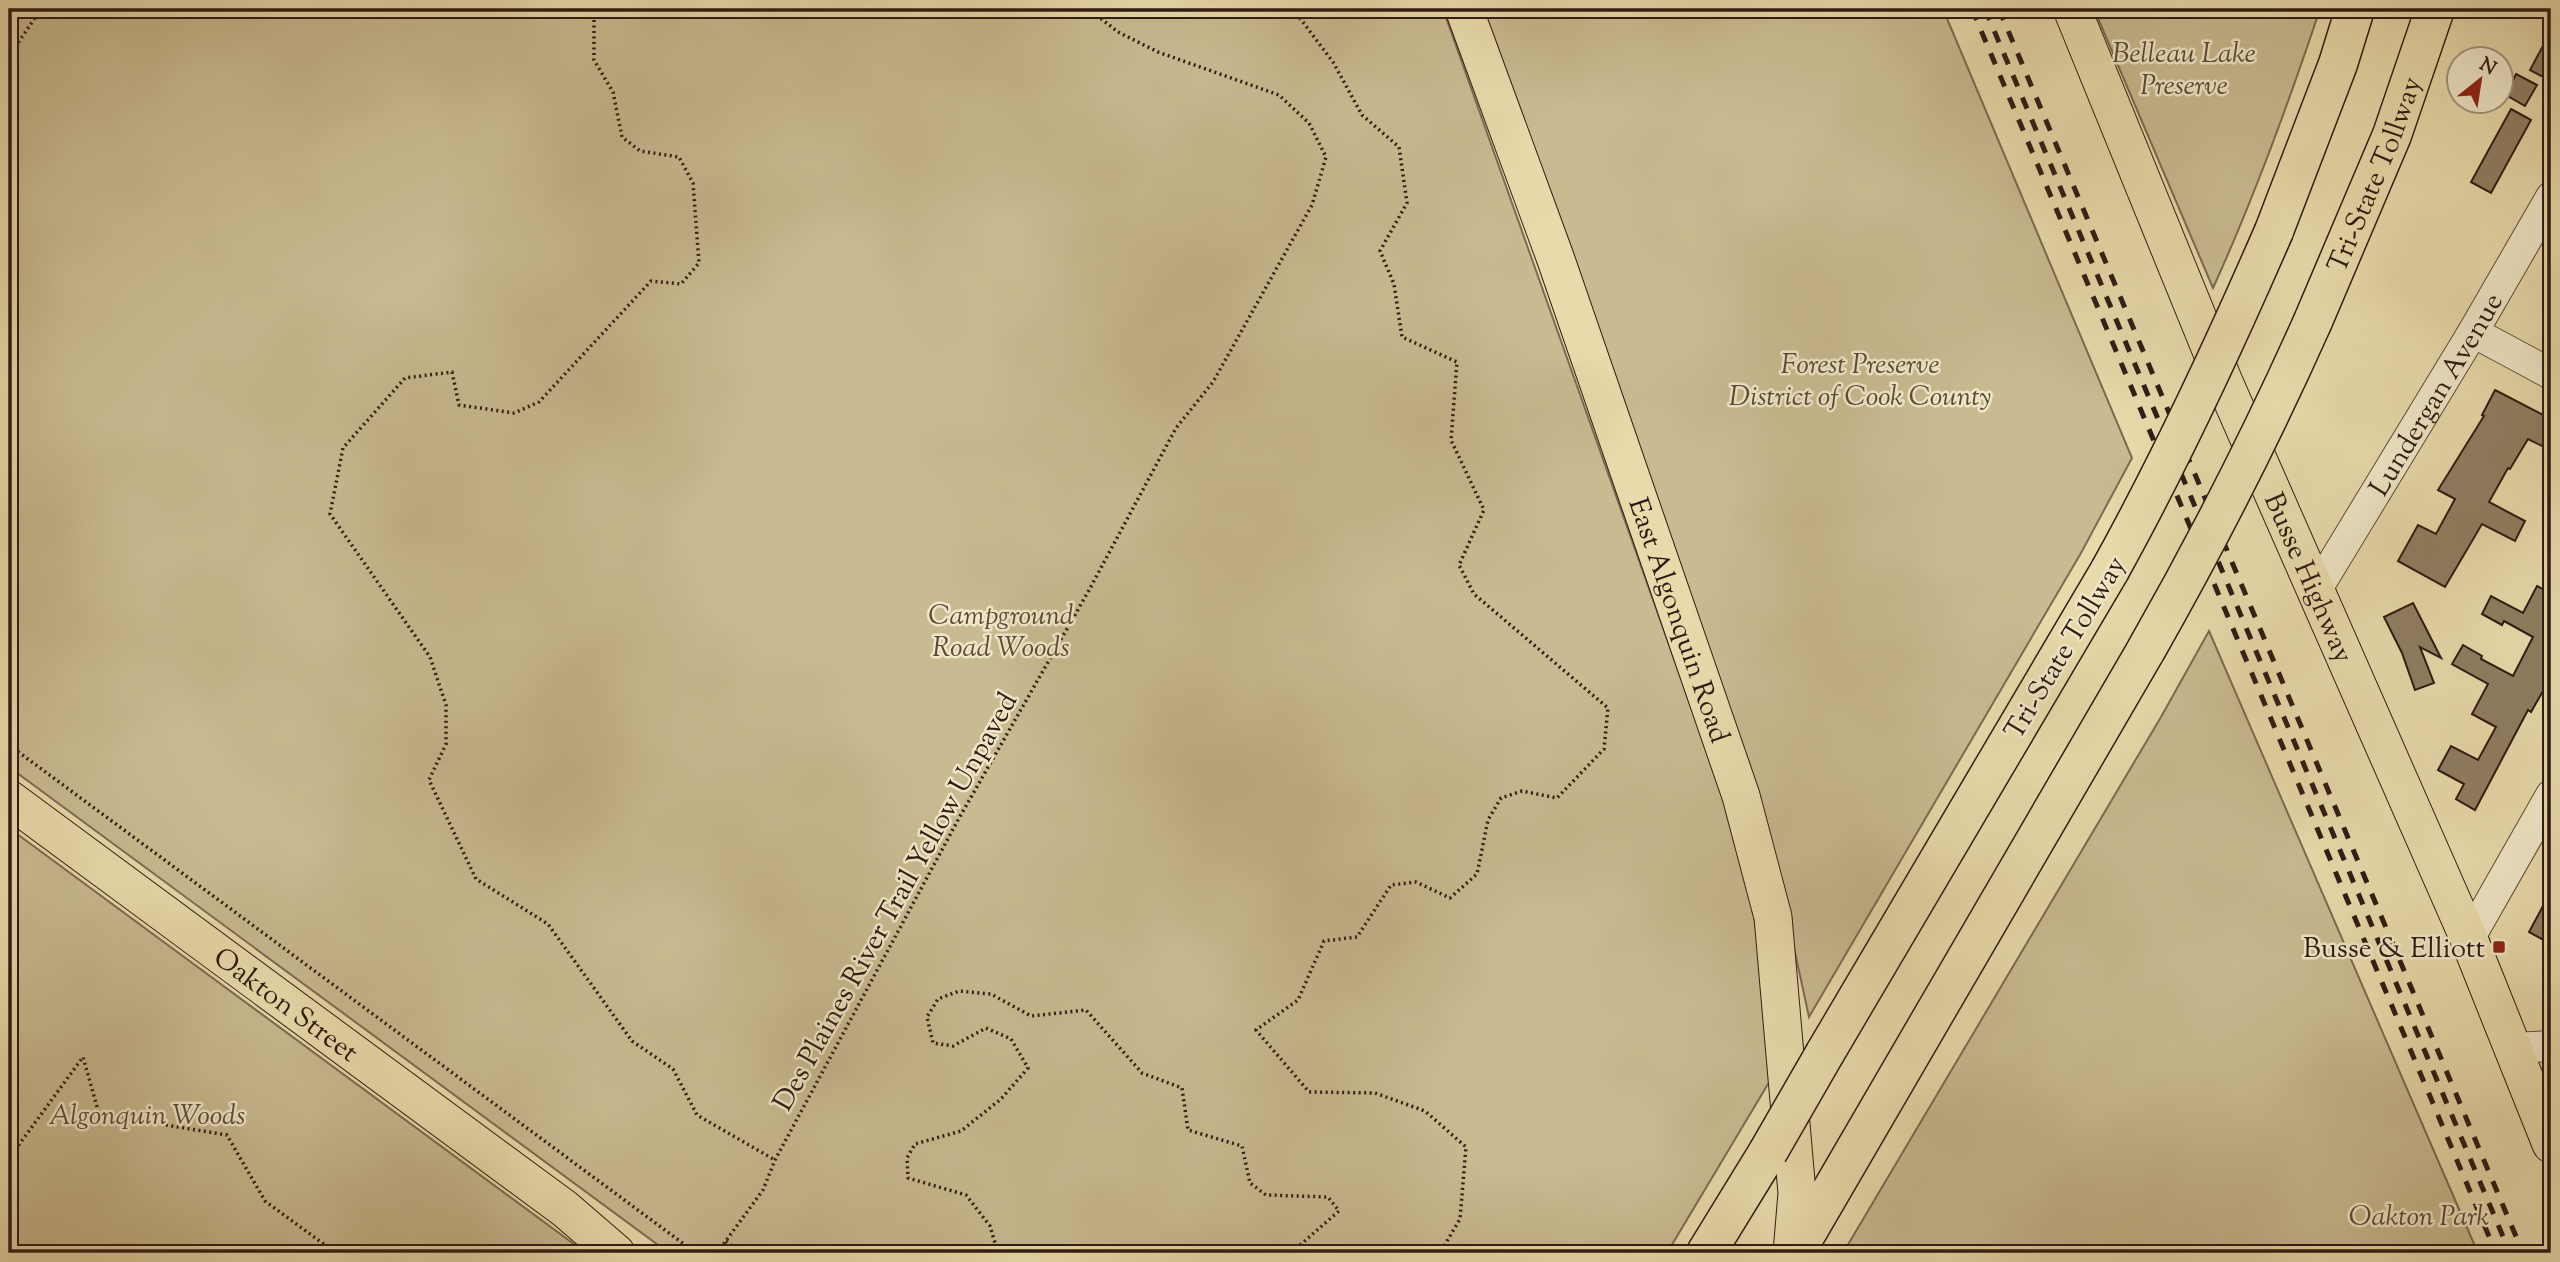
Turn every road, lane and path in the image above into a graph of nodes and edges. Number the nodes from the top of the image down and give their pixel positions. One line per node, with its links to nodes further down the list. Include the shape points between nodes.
1 (41, 9): 9 (path)
2 (594, 9): 21 (path, via 594,60 613,92 622,137 640,151 679,158 693,183 699,263 681,284 651,281 539,402 514,413 458,405 452,372 405,378 343,449 330,514 430,657 446,705 446,744 429,780 476,879 548,924 632,1041 673,1069 697,1115)
3 (1089, 9): 21 (path, Des Plaines River Trail Yellow Unpaved, via 1118,32 1158,52 1279,95 1309,123 1325,158 1322,169 1312,205 1213,382 1176,428)
4 (1293, 9): 33 (path, via 1333,62 1362,115 1399,147 1408,203 1380,251 1394,284 1402,337 1457,362 1451,440 1484,510 1460,565 1474,594 1608,708 1604,749 1557,798 1522,791 1501,798 1488,820 1477,874 1450,898 1416,882 1391,885 1357,937 1324,941 1298,1000 1256,1030 1310,1091 1375,1093 1413,1106 1466,1147 1460,1219)
5 (1464, 9): 35 (main road, East Algonquin Road, via 1555,257 1741,796 1773,917 1797,1193)
6 (2072, 9): 13 (main road, Busse Highway, via 2224,382)
7 (2355, 9): 34 (highway, Tri-State Tollway, bridge, via 2274,231 2149,499)
8 (2435, 9): 35 (highway, Tri-State Tollway, bridge, via 2392,135 2314,321 2186,581)
9 (9, 56)
10 (2551, 197): 11 (street, Lundergan Avenue)
11 (2473, 332): 12 (street); 13 (street, Lundergan Avenue)
12 (2551, 374)
13 (2317, 589): 17 (main road, Busse Highway)
14 (9, 745): 28 (path)
15 (2551, 795): 17 (street)
16 (9, 799): 23 (main road, Oakton Street)
17 (2469, 939): 19 (main road, Busse Highway)
18 (2551, 1046): 19 (street)
19 (2513, 1048): 20 (main road, Busse Highway)
20 (2551, 1144)
21 (775, 1160): 24 (path, Des Plaines River Trail Yellow Unpaved, via 763,1190)
22 (9, 1194): 25 (path, via 18,1146 83,1057 99,1114 227,1135 265,1201)
23 (565, 1209): 26 (main road, Oakton Street); 27 (main road, Oakton Street)
24 (725, 1241): 29 (path, Des Plaines River Trail Yellow Unpaved); 30 (path)
25 (336, 1253)
26 (616, 1253)
27 (640, 1253)
28 (696, 1253)
29 (717, 1253)
30 (740, 1253)
31 (998, 1253): 32 (path, via 990,1226 966,1195 908,1178 907,1158 915,1143 961,1131 1001,1099 1028,1068 1011,1039 986,1028 953,1046 933,1043 927,1017 937,999 959,991 991,994 1031,1016 1086,1010 1142,1073 1182,1088 1188,1130 1241,1146 1250,1183 1266,1195 1328,1198 1339,1211)
32 (1291, 1253)
33 (1440, 1253)
34 (1706, 1253)
35 (1794, 1253)

